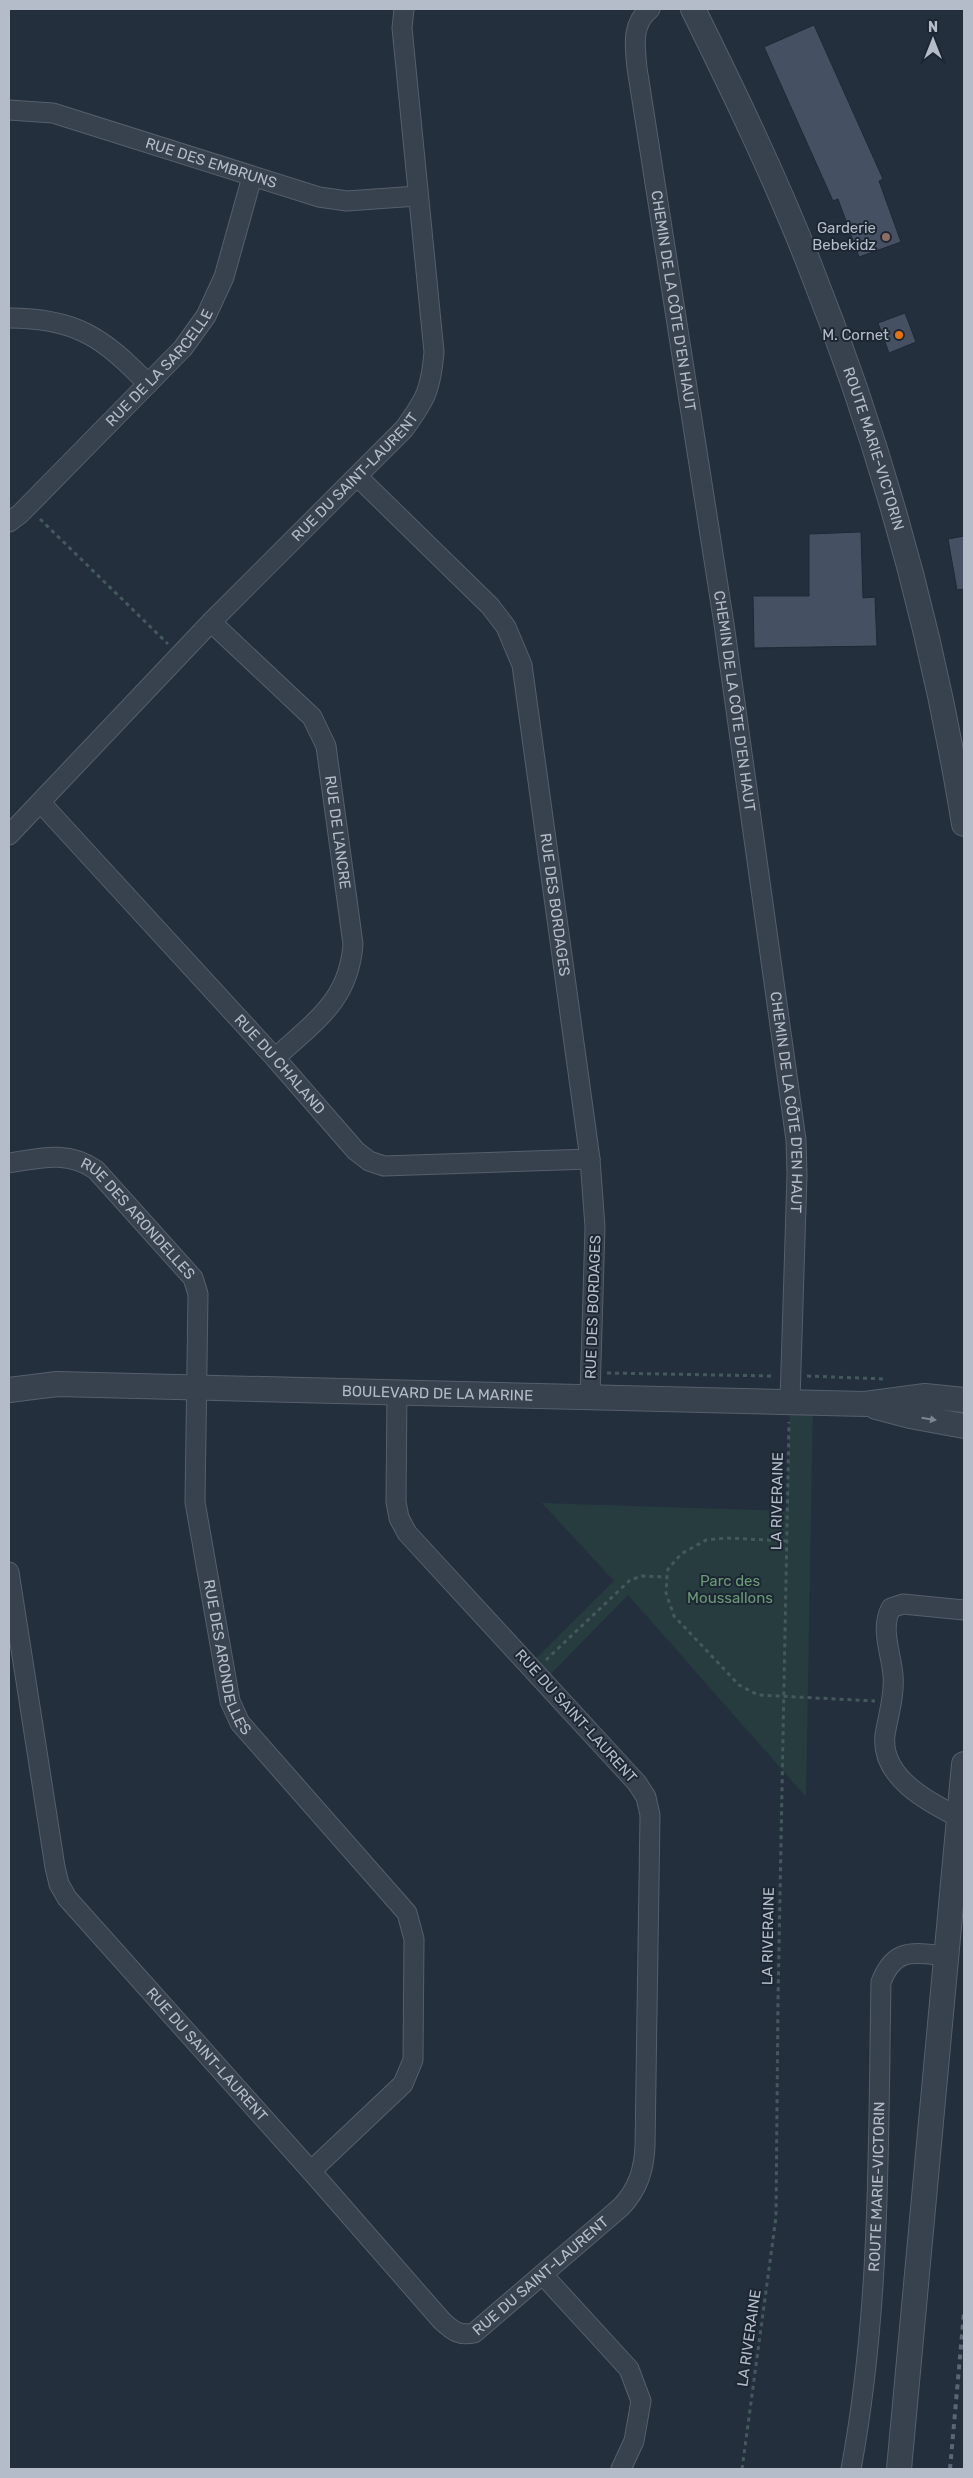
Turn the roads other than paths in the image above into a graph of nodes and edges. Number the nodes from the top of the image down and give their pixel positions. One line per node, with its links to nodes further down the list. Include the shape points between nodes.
1 (404, 9): 6 (street, RUE DU SAINT-LAURENT, via 402,28)
2 (650, 9): 23 (street, CHEMIN DE LA CÔTE D'EN HAUT, via 636,30 636,68 724,624 796,1140)
3 (693, 9): 13 (street, ROUTE MARIE-VICTORIN, via 781,197 847,367 912,578 943,712)
4 (9, 110): 5 (street, RUE DES EMBRUNS, via 53,113)
5 (252, 177): 6 (street, RUE DES EMBRUNS, via 319,197 347,200); 8 (street, RUE DE LA SARCELLE, via 224,277 206,316 183,348)
6 (417, 196): 9 (street, RUE DU SAINT-LAURENT, via 434,352 432,380 421,406 404,429)
7 (9, 318): 8 (street, via 37,318 66,324 93,336 121,356)
8 (148, 384): 10 (street, RUE DE LA SARCELLE)
9 (358, 477): 11 (street, RUE DU SAINT-LAURENT); 16 (street, RUE DES BORDAGES, via 490,606 517,648 522,665)
10 (9, 522)
11 (212, 622): 12 (street, RUE DU SAINT-LAURENT); 15 (street, RUE DE L'ANCRE, via 312,717 326,746 353,944 352,966 344,987 331,1006)
12 (41, 803): 14 (street, RUE DU SAINT-LAURENT); 15 (street, RUE DU CHALAND)
13 (964, 824)
14 (9, 835)
15 (275, 1058): 16 (street, RUE DU CHALAND, via 356,1151 384,1166)
16 (590, 1160): 21 (street, RUE DES BORDAGES, via 595,1227)
17 (9, 1162): 18 (street, RUE DES ARONDELLES, via 54,1156 88,1164 188,1270 198,1294)
18 (196, 1387): 19 (street, BOULEVARD DE LA MARINE, via 57,1384); 20 (street, BOULEVARD DE LA MARINE); 31 (street, RUE DES ARONDELLES, via 195,1502 230,1700 240,1723 407,1913 414,1939 413,2060 404,2084)
19 (9, 1390)
20 (397, 1392): 21 (street, BOULEVARD DE LA MARINE); 32 (street, RUE DU SAINT-LAURENT, via 396,1502 399,1518 408,1533 637,1783 646,1797 650,1815 645,2146 641,2177 630,2197)
21 (590, 1396): 23 (street, BOULEVARD DE LA MARINE)
22 (964, 1400): 24 (street, BOULEVARD DE LA MARINE, via 925,1396)
23 (790, 1401): 24 (street, BOULEVARD DE LA MARINE)
24 (865, 1404): 25 (street, BOULEVARD DE LA MARINE, one-way to 25)
25 (964, 1426)
26 (9, 1572): 31 (street, RUE DU SAINT-LAURENT, via 59,1884 67,1898)
27 (964, 1610): 29 (street, via 903,1604 891,1608 886,1618 893,1676 885,1738 887,1759 897,1774 928,1802)
28 (964, 1764): 29 (street)
29 (960, 1818): 30 (street)
30 (947, 1956): 34 (street, ROUTE MARIE-VICTORIN, via 910,1953 895,1959 887,1968 882,1982 875,2272 869,2344); 35 (street)
31 (311, 2171): 32 (street, RUE DU SAINT-LAURENT, via 442,2321 463,2336 484,2326)
32 (543, 2275): 33 (street, via 629,2369 641,2401 634,2440)
33 (621, 2469)
34 (851, 2469)
35 (900, 2469)

